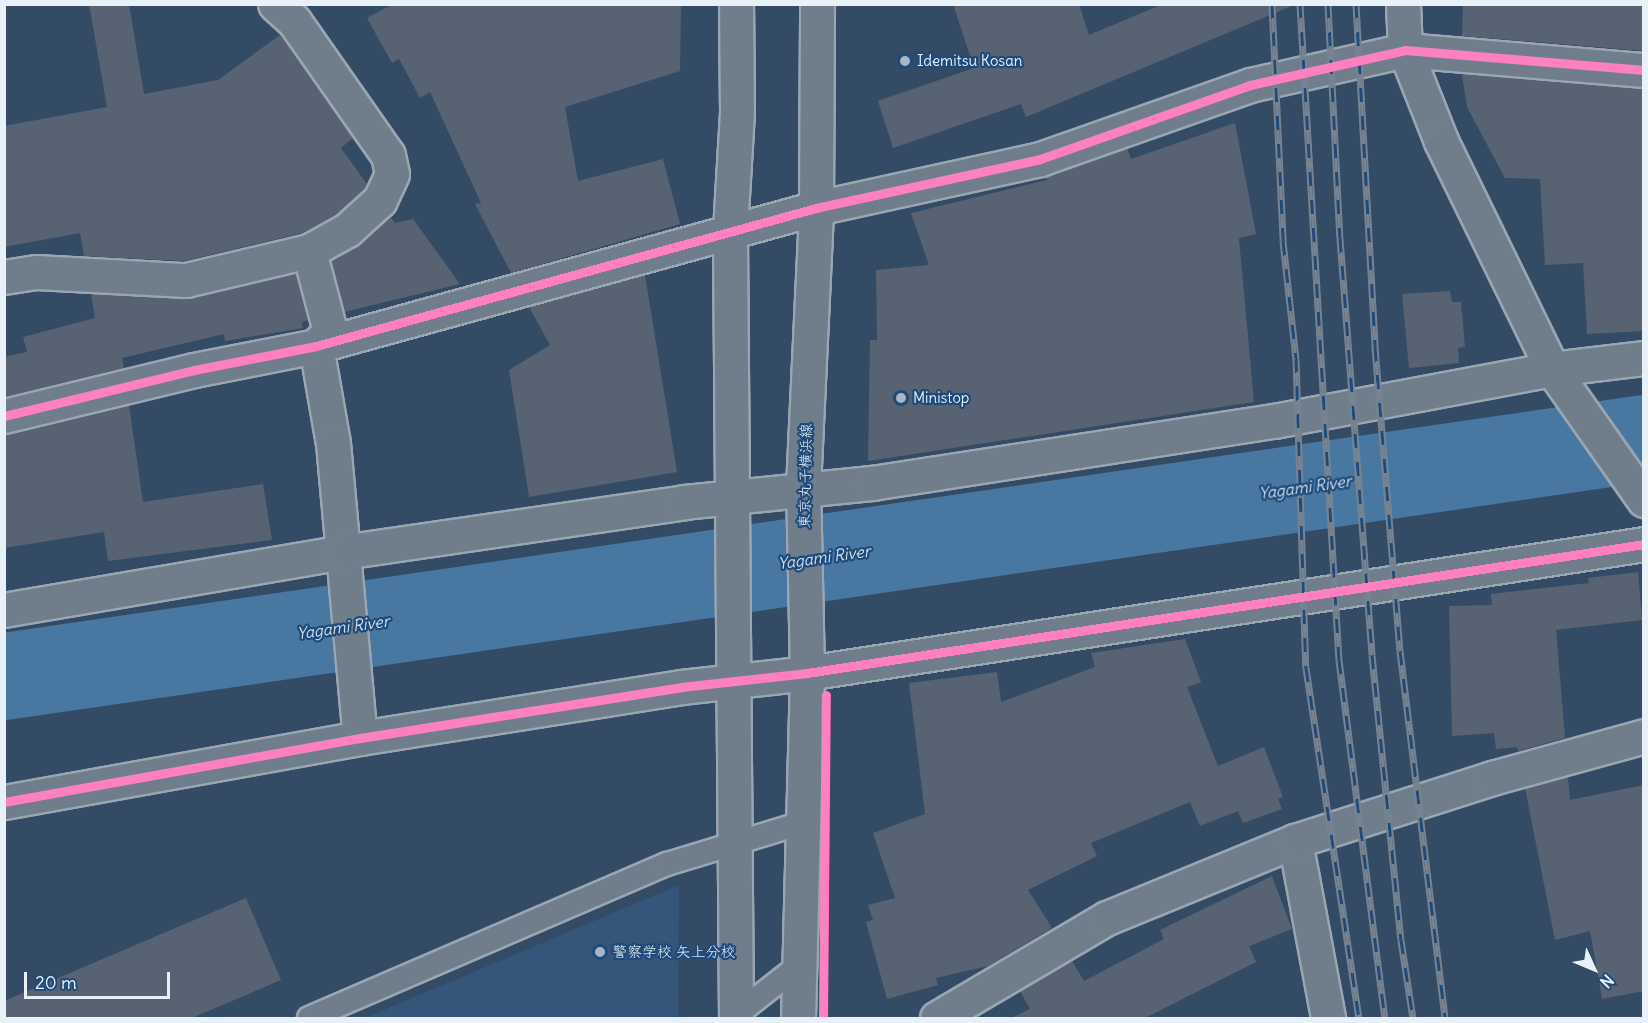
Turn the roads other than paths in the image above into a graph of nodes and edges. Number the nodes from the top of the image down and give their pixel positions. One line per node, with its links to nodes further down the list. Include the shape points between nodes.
1 (275, 4): 9 (street, via 294,21 388,155 392,174 380,200 355,223)
2 (736, 4): 8 (street, via 737,113)
3 (817, 4): 7 (street, 東京丸子横浜線)
4 (1403, 4): 5 (street)
5 (1405, 50): 6 (street); 7 (street, via 1250,85 1040,159); 13 (street, via 1441,141)
6 (1644, 70)
7 (816, 208): 8 (street); 15 (street, 東京丸子横浜線)
8 (730, 230): 11 (street); 16 (street)
9 (309, 251): 10 (street, via 186,280 36,272); 11 (street, via 330,331)
10 (4, 277)
11 (316, 346): 14 (street); 19 (street, via 333,443)
12 (1644, 358): 13 (street)
13 (1561, 381): 15 (street); 17 (street)
14 (4, 416)
15 (803, 493): 16 (street); 21 (street, 東京丸子横浜線)
16 (732, 498): 19 (street); 22 (street)
17 (1644, 500)
18 (1644, 544): 21 (street)
19 (343, 552): 20 (street); 24 (street)
20 (4, 610)
21 (806, 662): 22 (street); 26 (street, 東京丸子横浜線)
22 (733, 679): 24 (street); 28 (street)
23 (1644, 736): 27 (street, via 1492,778)
24 (360, 738): 25 (street)
25 (4, 802)
26 (802, 823): 28 (lane); 29 (street, 東京丸子横浜線)
27 (1295, 841): 33 (street, via 1107,918); 34 (street)
28 (732, 844): 30 (street); 31 (lane, via 667,864)
29 (797, 967): 30 (lane); 32 (street, 東京丸子横浜線)
30 (734, 1017)
31 (309, 1018)
32 (798, 1018)
33 (936, 1018)
34 (1328, 1018)

